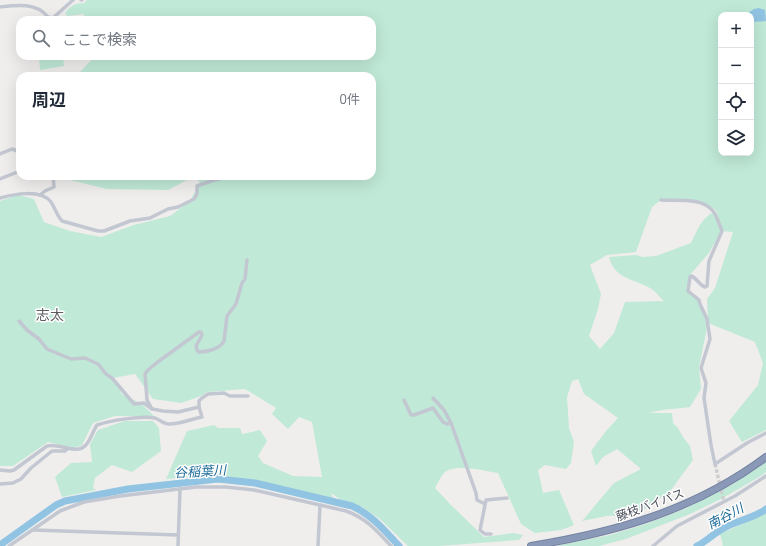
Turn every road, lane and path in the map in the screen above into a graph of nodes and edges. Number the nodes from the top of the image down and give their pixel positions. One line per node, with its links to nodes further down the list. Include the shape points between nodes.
1 (73, 0): 4 (street)
2 (0, 7): 3 (street, via 26,5 44,11)
3 (47, 16)
4 (55, 16)
5 (16, 150): 6 (street, via 12,149)
6 (0, 154)
7 (16, 173): 8 (street)
8 (0, 179)
9 (53, 180): 11 (street, via 54,188)
10 (215, 180): 11 (street, via 197,186 194,199 178,207 104,231 62,221 51,202)
11 (40, 195): 12 (street, via 17,193)
12 (0, 198)
13 (661, 200): 22 (street, via 704,203 714,212 722,231 709,262 706,286 691,276 688,291 699,300 709,327 710,339 701,368 706,383 704,398 715,464)
14 (247, 260): 20 (street, via 236,304 227,316 223,345 199,352 196,346 202,335 199,332 148,370 144,378 147,400)
15 (19, 321): 20 (street, via 47,349 71,359 92,360 112,378 134,404 144,403)
16 (248, 396): 19 (street, via 212,394 202,398)
17 (434, 398): 21 (street)
18 (404, 400): 21 (street, via 411,415 433,408 443,422)
19 (199, 407): 20 (street, via 178,412); 23 (street, via 202,417 174,424 166,424 155,418 102,423 97,425 84,447)
20 (152, 409)
21 (451, 423): 30 (street, via 477,500)
22 (766, 433)
23 (68, 448): 25 (street, via 47,446 14,470); 27 (street, via 65,451 52,451 21,480)
24 (766, 457): 39 (highway, 藤枝バイパス, via 717,489 668,511 617,529)
25 (0, 470)
26 (766, 476): 40 (street, via 735,496 677,526)
27 (0, 484)
28 (180, 489): 31 (street, via 211,486 240,488); 32 (street, via 84,502 60,511); 34 (street)
29 (507, 498): 30 (street, via 486,500)
30 (486, 504): 33 (street, via 480,530 485,534)
31 (320, 505): 37 (street); 38 (street, via 364,519)
32 (33, 530): 34 (street); 35 (street)
33 (491, 534)
34 (178, 535): 36 (street)
35 (9, 546)
36 (178, 546)
37 (318, 546)
38 (392, 546)
39 (531, 546)
40 (653, 546)

